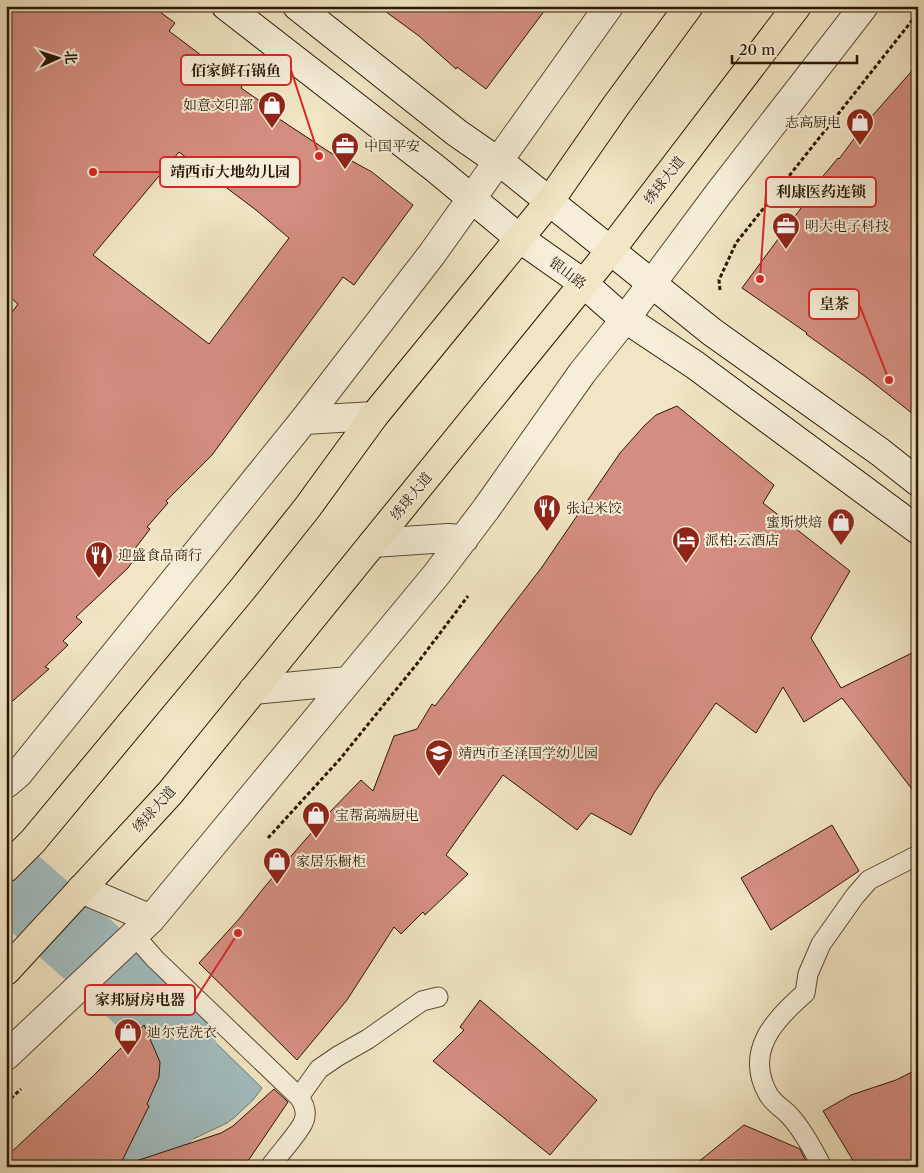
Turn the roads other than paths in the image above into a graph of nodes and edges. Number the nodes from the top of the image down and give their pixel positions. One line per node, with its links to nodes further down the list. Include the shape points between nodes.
1 (226, 6): 8 (street, 银山路, via 436,168)
2 (296, 6): 7 (street, via 457,133)
3 (609, 6): 7 (street)
4 (689, 6): 9 (main road)
5 (797, 6): 11 (main road, 绣球大道)
6 (864, 6): 12 (street)
7 (497, 160): 8 (street); 9 (street)
8 (470, 198): 10 (street, 银山路); 16 (street, via 432,254)
9 (549, 202): 10 (main road); 11 (street)
10 (519, 238): 13 (street, 银山路); 15 (main road)
11 (610, 251): 12 (street); 13 (main road, 绣球大道)
12 (652, 282): 14 (street); 17 (street, via 712,332)
13 (583, 283): 14 (street, 银山路); 20 (main road, 绣球大道)
14 (626, 318): 18 (street, 银山路); 19 (street, via 582,373)
15 (374, 416): 16 (street); 25 (main road, via 247,584 34,841)
16 (304, 420): 23 (street, via 18,774)
17 (918, 482)
18 (918, 530)
19 (464, 539): 20 (street); 21 (street)
20 (373, 543): 22 (main road, 绣球大道)
21 (348, 680): 22 (street); 27 (street)
22 (253, 690): 26 (main road, 绣球大道, via 170,793)
23 (6, 784)
24 (918, 855): 33 (lane, via 869,880 855,896 822,944 808,974 805,993 782,1013 762,1044 760,1064 768,1094 805,1136)
25 (6, 868)
26 (81, 889): 27 (street); 28 (main road, 绣球大道)
27 (137, 932): 30 (street); 31 (lane, via 155,959)
28 (10, 968)
29 (438, 998): 31 (lane, via 422,1001 368,1040 319,1069)
30 (6, 1056)
31 (299, 1097): 32 (lane, via 304,1105 304,1122)
32 (270, 1167)
33 (822, 1167)

